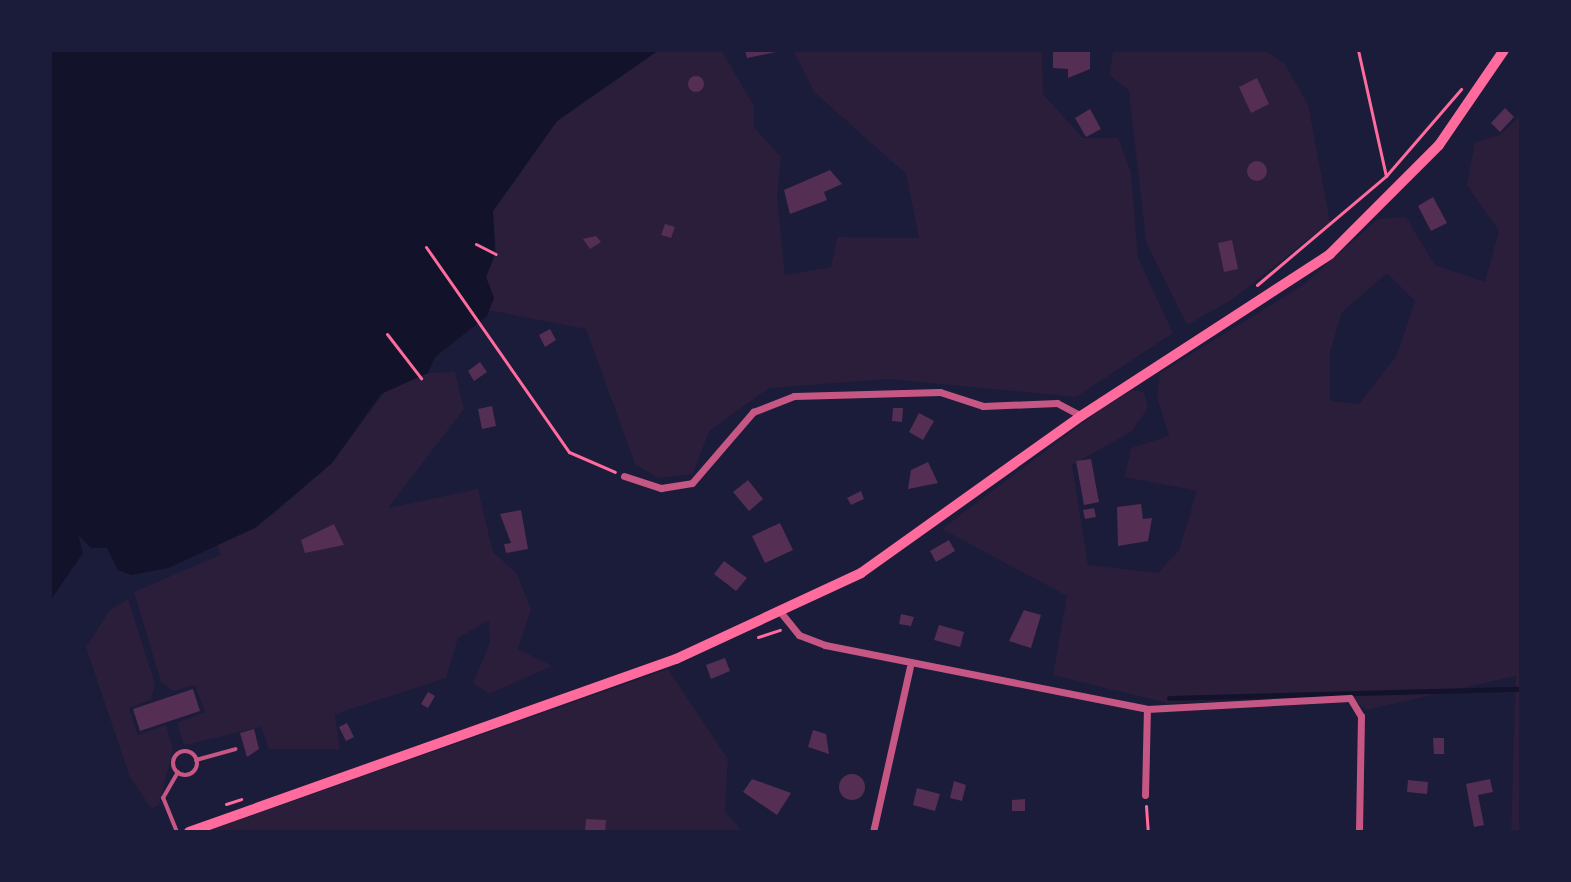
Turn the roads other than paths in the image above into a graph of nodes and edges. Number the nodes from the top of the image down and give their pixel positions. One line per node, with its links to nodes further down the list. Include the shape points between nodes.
1 (1504, 50): 2 (main road, via 1439,145 1330,254)
2 (1081, 416): 3 (street, via 1057,403 983,406 940,392 794,396 753,412 692,483 661,488); 4 (main road, via 901,549)
3 (624, 476)
4 (782, 614): 5 (street, via 790,628); 12 (main road, via 608,684)
5 (910, 667): 6 (street); 13 (street)
6 (1147, 709): 10 (street); 14 (street, via 1350,698 1361,716)
7 (236, 749): 8 (lane)
8 (196, 760): 9 (lane, via 190,773); 9 (lane, via 188,751 177,754)
9 (178, 772): 11 (lane, via 163,798)
10 (1145, 795)
11 (177, 832)
12 (189, 832)
13 (873, 832)
14 (1359, 832)

